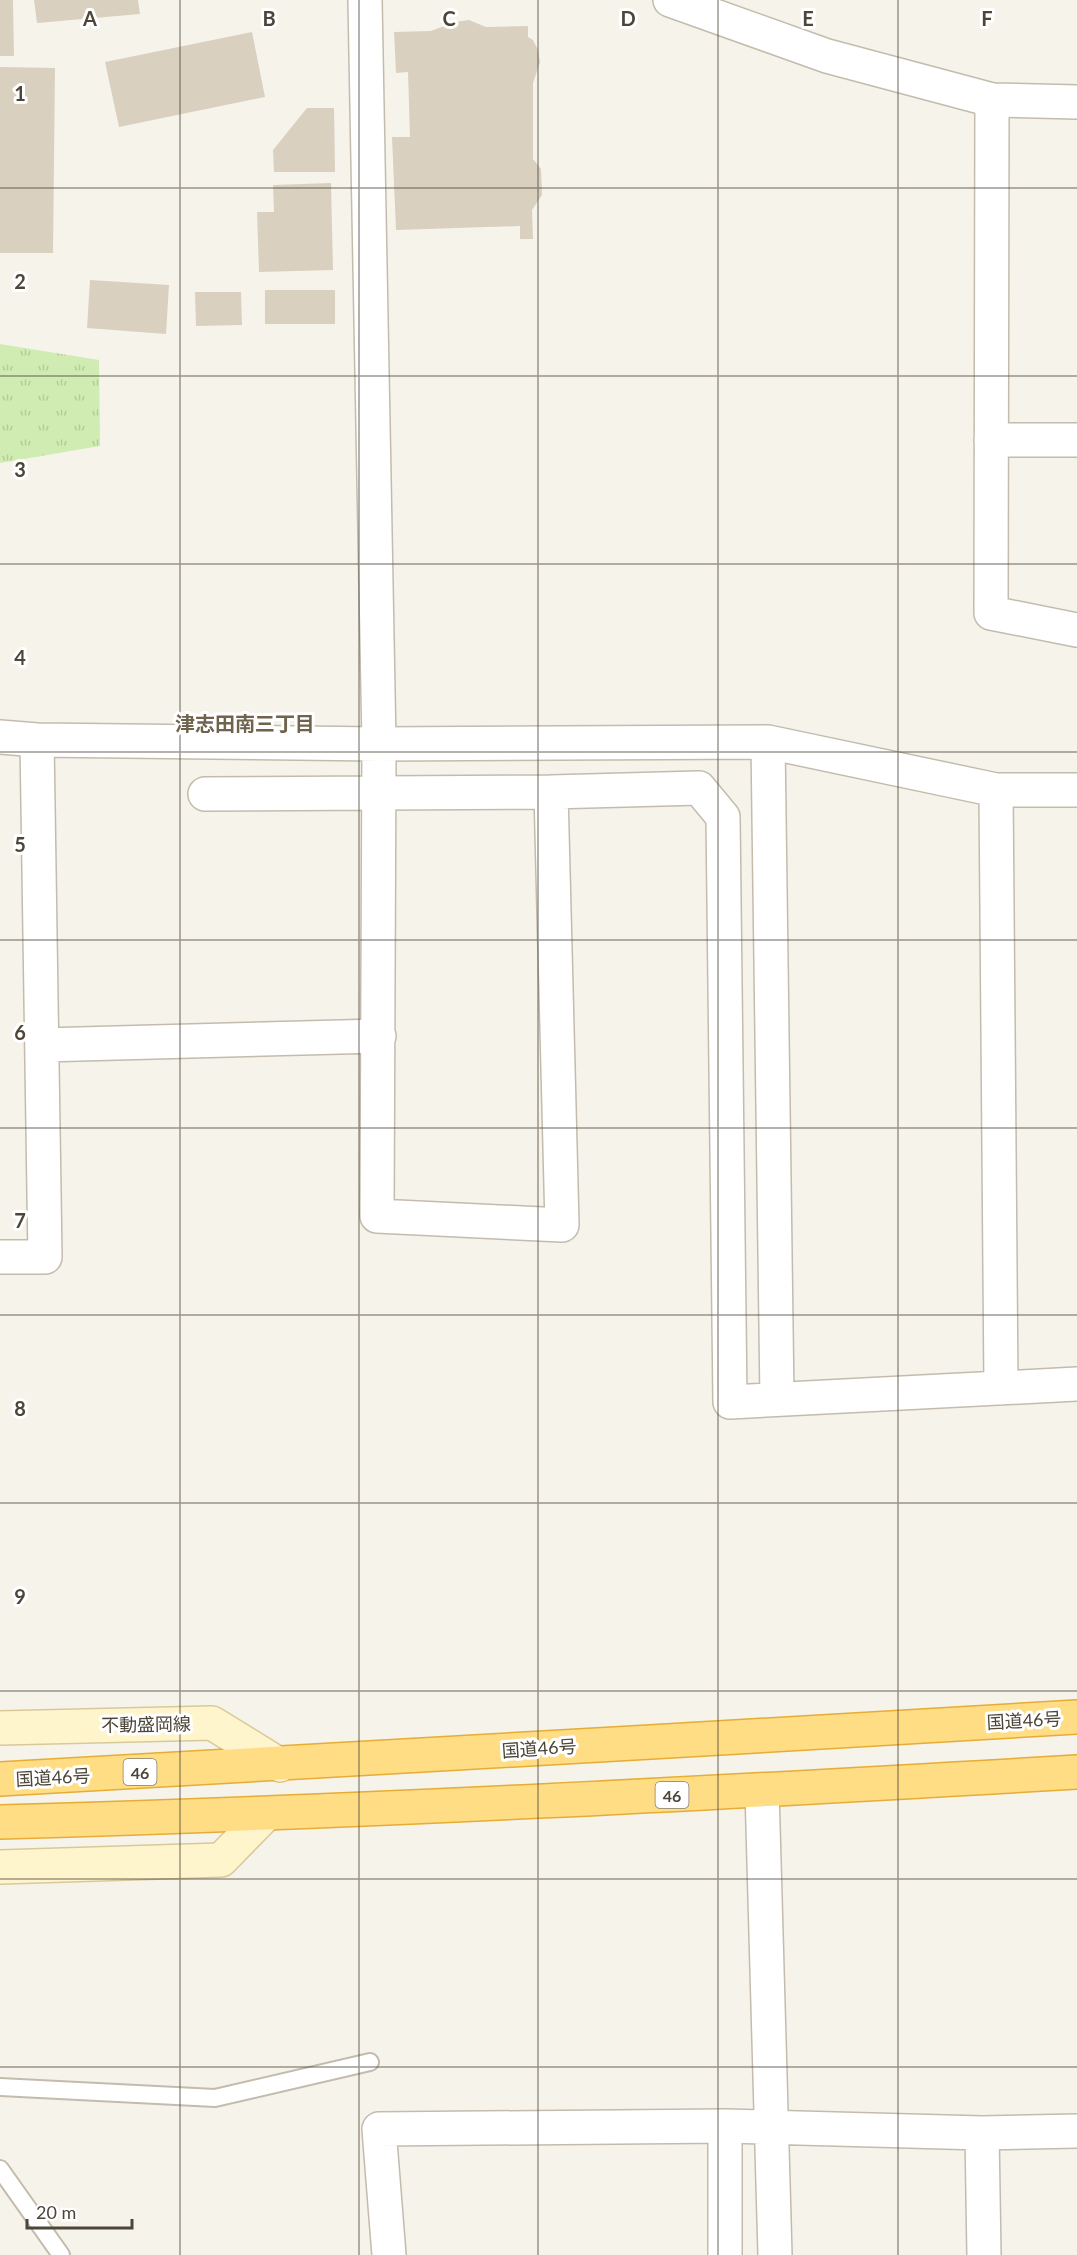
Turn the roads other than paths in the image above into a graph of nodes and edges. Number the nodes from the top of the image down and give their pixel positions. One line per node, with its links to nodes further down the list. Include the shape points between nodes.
1 (365, 0): 12 (street)
2 (670, 0): 3 (street)
3 (704, 6): 4 (street, via 827,56)
4 (992, 100): 5 (street); 6 (street)
5 (1077, 102)
6 (991, 440): 7 (street); 8 (street, via 991,613)
7 (1077, 440)
8 (1077, 630)
9 (0, 737): 10 (street)
10 (37, 740): 12 (street); 19 (street)
11 (768, 742): 12 (street); 13 (street); 23 (street)
12 (379, 744): 15 (street)
13 (996, 790): 14 (street); 22 (street)
14 (1077, 790)
15 (378, 792): 16 (street); 17 (street); 18 (street)
16 (550, 792): 18 (street, via 562,1225 377,1216); 23 (street, via 699,788 723,817 730,1402)
17 (205, 794)
18 (379, 1036): 19 (street)
19 (42, 1045): 20 (street, via 45,1257)
20 (0, 1257)
21 (1077, 1384): 22 (street)
22 (1000, 1388): 23 (street)
23 (777, 1399)
24 (1077, 1717): 26 (highway, 国道46号 / 46)
25 (0, 1728): 26 (main road, 不動盛岡線, via 212,1723)
26 (280, 1765): 28 (highway, 国道46号 / 46)
27 (1077, 1772): 29 (highway, 46)
28 (0, 1779)
29 (762, 1790): 30 (highway, 46); 36 (street)
30 (266, 1814): 31 (highway, 46); 32 (main road, via 221,1860)
31 (0, 1822)
32 (0, 1867)
33 (370, 2062): 34 (lane, via 215,2098)
34 (0, 2087)
35 (725, 2126): 36 (street); 41 (street, via 379,2129); 42 (street)
36 (771, 2126): 38 (street); 43 (street)
37 (1077, 2131): 38 (street)
38 (982, 2133): 44 (street)
39 (0, 2169): 40 (lane)
40 (61, 2255)
41 (389, 2255)
42 (725, 2255)
43 (775, 2255)
44 (984, 2255)

